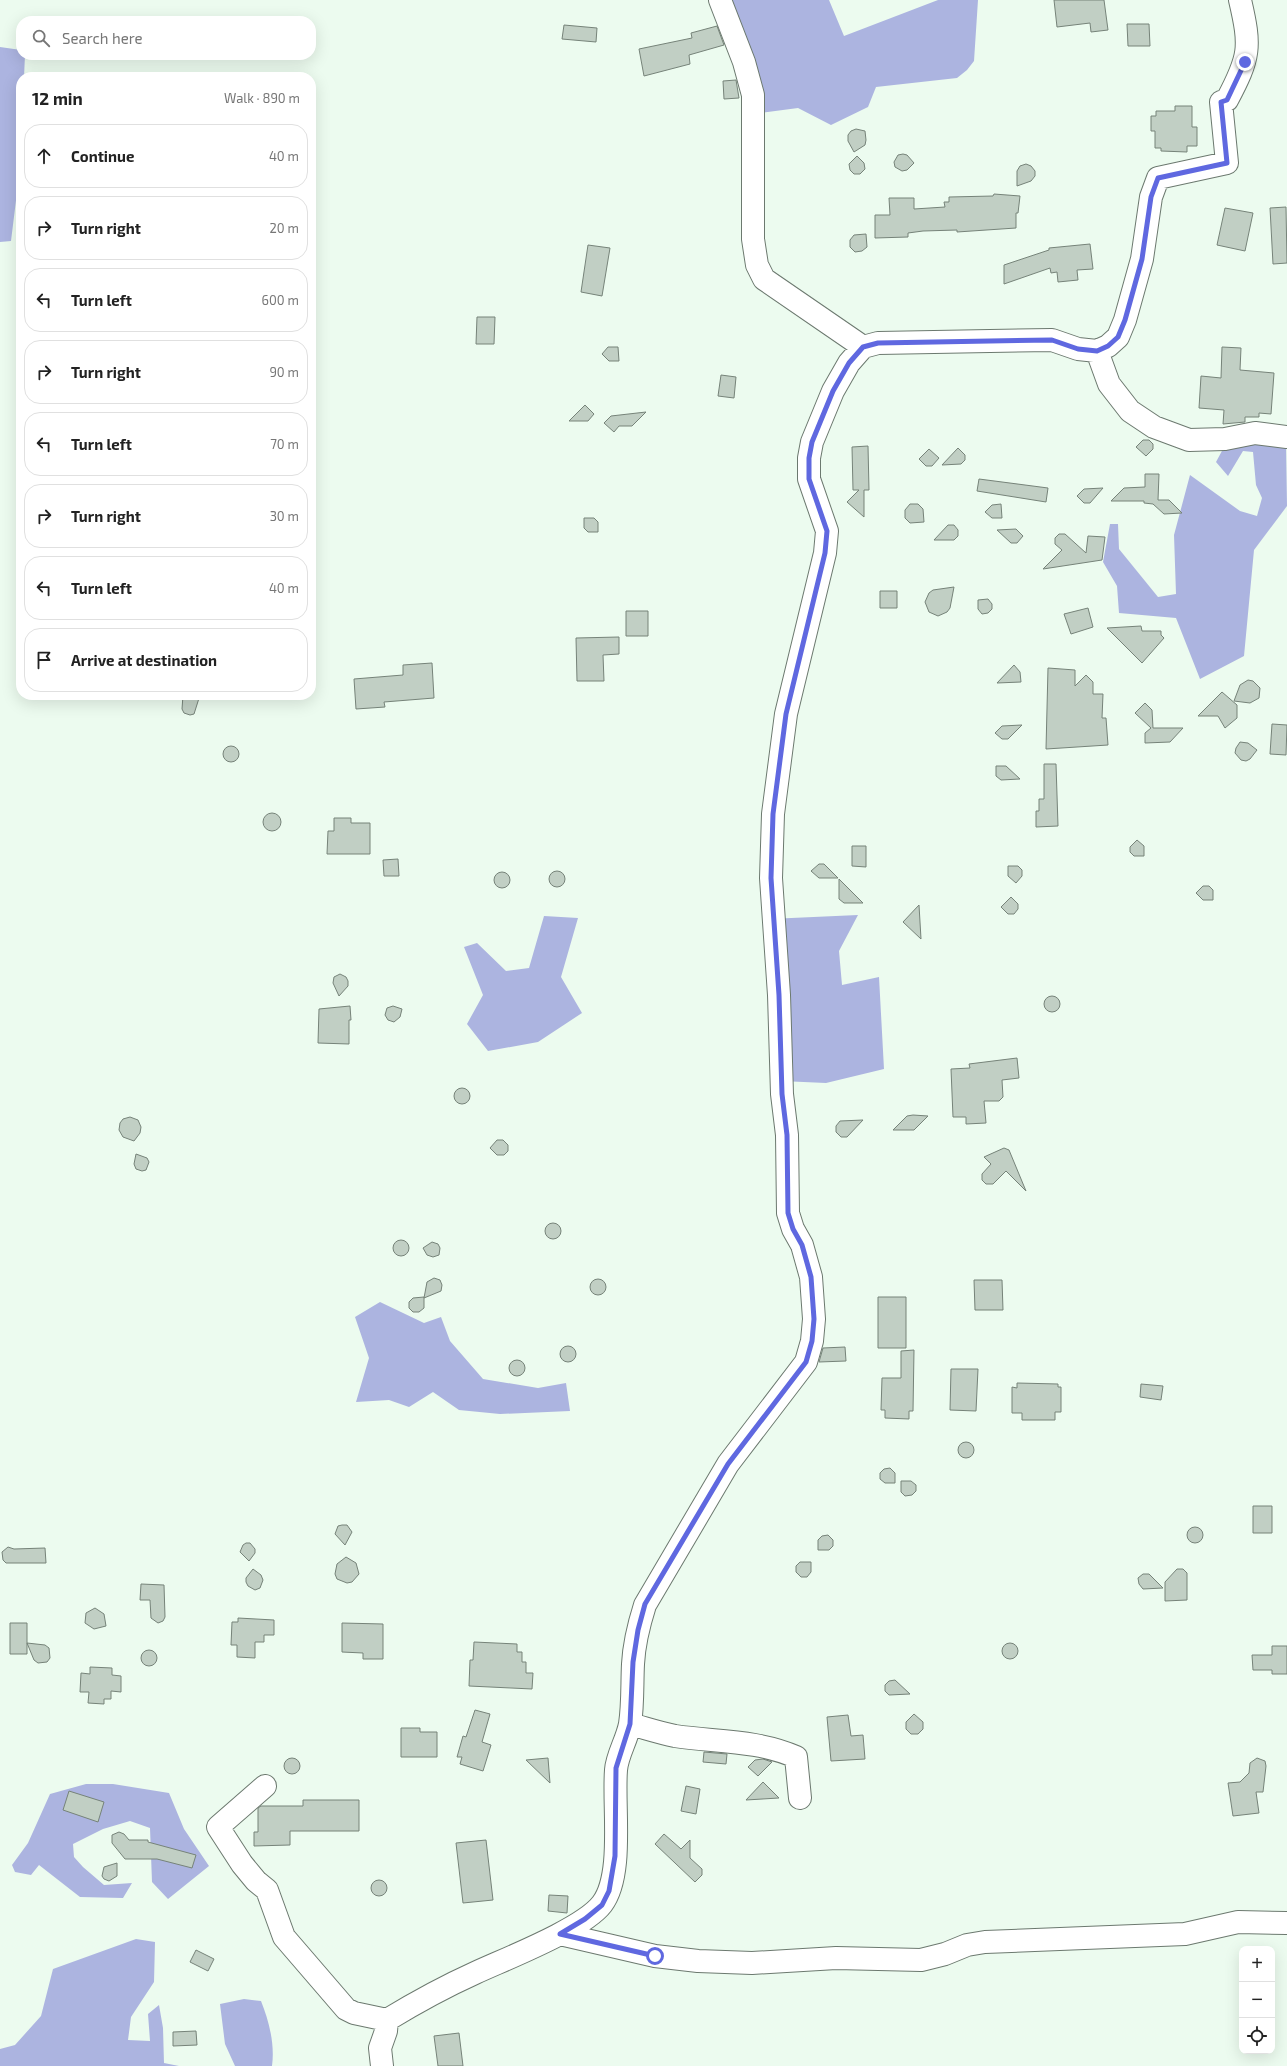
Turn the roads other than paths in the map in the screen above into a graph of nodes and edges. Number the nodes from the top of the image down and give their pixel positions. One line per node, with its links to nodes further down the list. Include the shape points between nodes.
1 (720, 0): 3 (street, via 744,62 753,95 753,239 757,265 764,279)
2 (1240, 0): 4 (street, via 1248,42 1242,69 1227,100 1221,102 1227,163 1158,178 1151,197 1142,259 1125,320 1118,337)
3 (863, 347): 4 (street, via 878,343 1052,340 1078,349); 6 (street, via 849,363 833,391 812,442 809,479 827,531 825,553 786,714 773,814 771,878 779,995 782,1094 787,1135 788,1213 802,1245 811,1277 814,1319 812,1341 806,1362 728,1464 645,1604 633,1662)
4 (1097, 351): 5 (street, via 1109,384 1130,412 1154,427 1189,440 1226,439 1255,433)
5 (1287, 437)
6 (630, 1724): 8 (street, via 674,1736 747,1744 783,1751 796,1757); 10 (street, via 616,1768 615,1856 609,1891 602,1905)
7 (265, 1786): 11 (street, via 218,1827 242,1864 267,1890 284,1937 346,2009)
8 (800, 1798)
9 (1287, 1923): 10 (street, via 1238,1922 1185,1934 985,1942 921,1960 836,1958 752,1963 655,1956)
10 (560, 1934): 11 (street, via 446,1986)
11 (387, 2020): 12 (street, via 380,2048)
12 (382, 2066)

